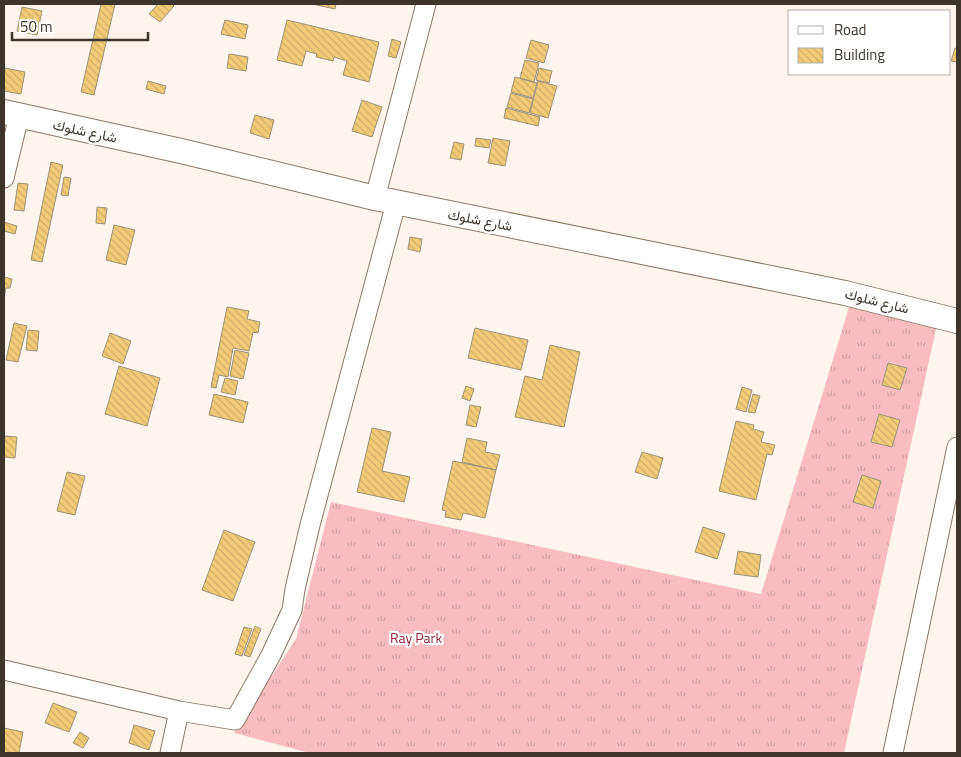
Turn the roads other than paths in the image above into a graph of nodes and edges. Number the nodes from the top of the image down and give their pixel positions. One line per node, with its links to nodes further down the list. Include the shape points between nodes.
1 (426, 4): 4 (street)
2 (11, 114): 3 (street); 4 (street, شارع شلوك)
3 (4, 178)
4 (385, 201): 5 (street, شارع شلوك, via 845,293); 8 (street, via 292,610 235,720)
5 (957, 321)
6 (957, 447): 10 (street)
7 (4, 670): 8 (street)
8 (180, 711): 9 (street)
9 (170, 753)
10 (893, 753)

